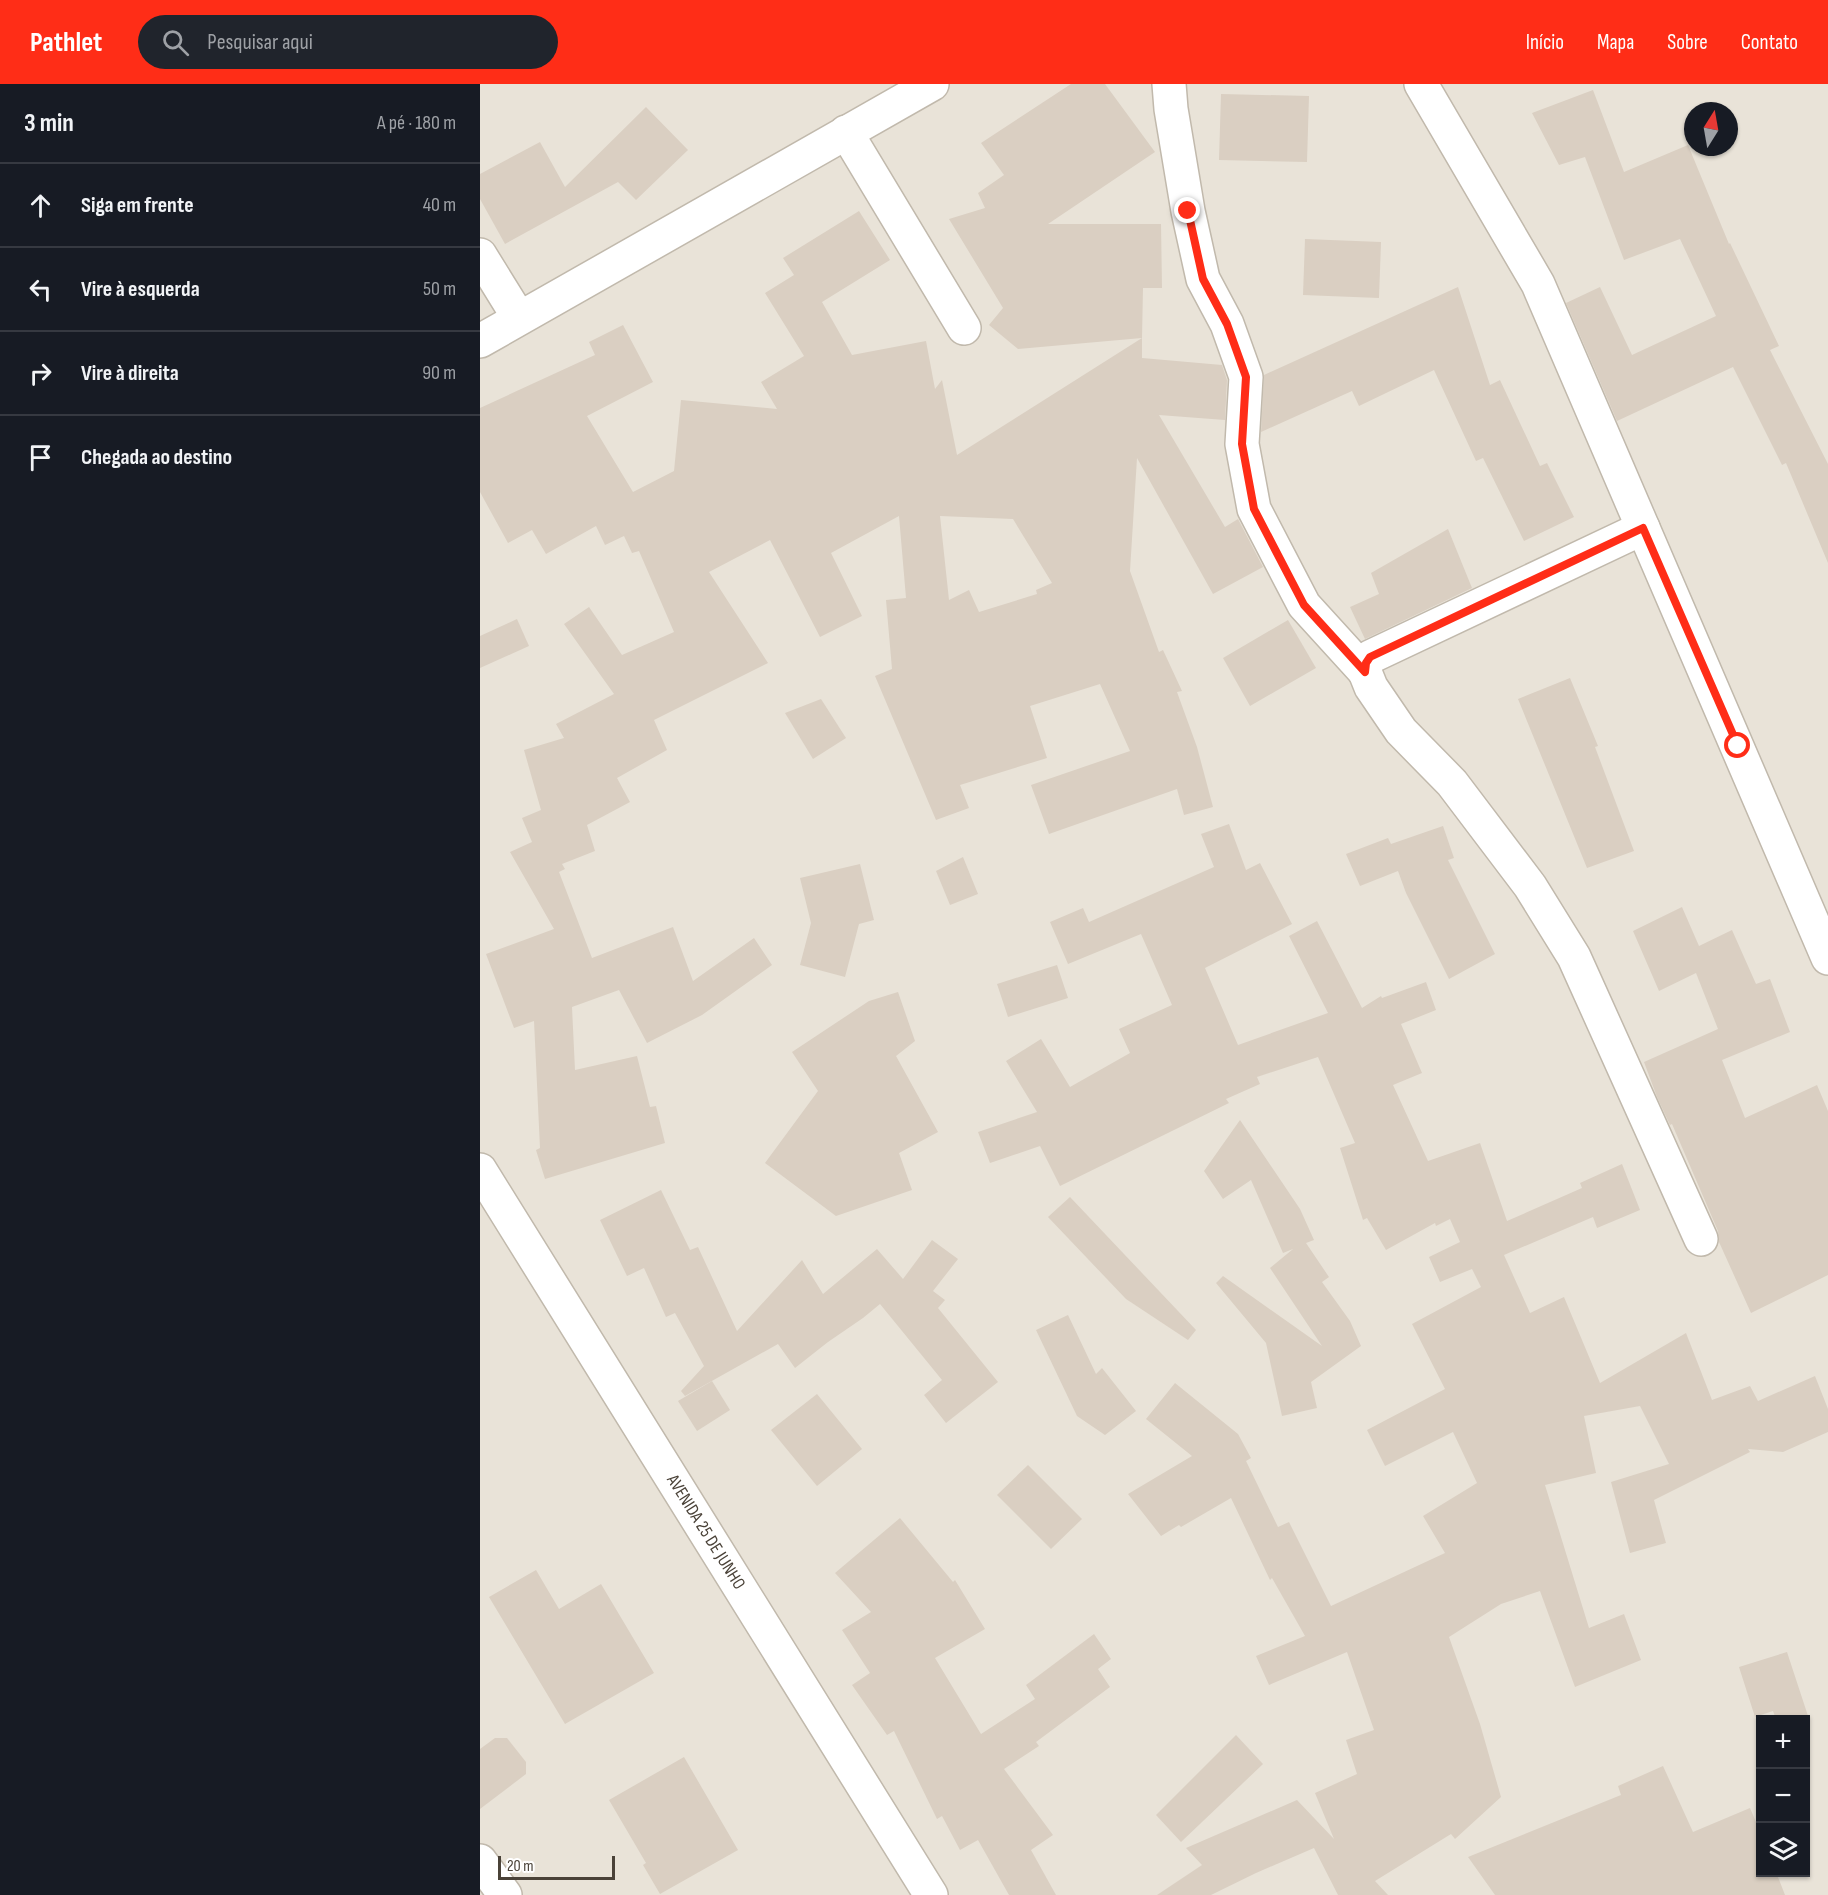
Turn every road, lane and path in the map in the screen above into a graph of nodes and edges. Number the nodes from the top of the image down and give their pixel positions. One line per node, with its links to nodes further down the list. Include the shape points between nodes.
1 (932, 84): 4 (street)
2 (1170, 84): 10 (street, via 1188,211 1203,279 1227,324 1246,377 1242,444 1254,509 1304,605)
3 (1421, 84): 9 (street, via 1538,284)
4 (846, 132): 6 (street); 7 (street)
5 (480, 255): 6 (street)
6 (519, 318): 8 (street)
7 (964, 328)
8 (480, 341)
9 (1643, 528): 10 (street, via 1370,657); 11 (street)
10 (1365, 672): 13 (street, via 1401,731 1452,783 1530,886 1574,957)
11 (1828, 958)
12 (480, 1170): 16 (street, AVENIDA 25 DE JUNHO)
13 (1701, 1239)
14 (480, 1861): 15 (street)
15 (505, 1895)
16 (931, 1895)

